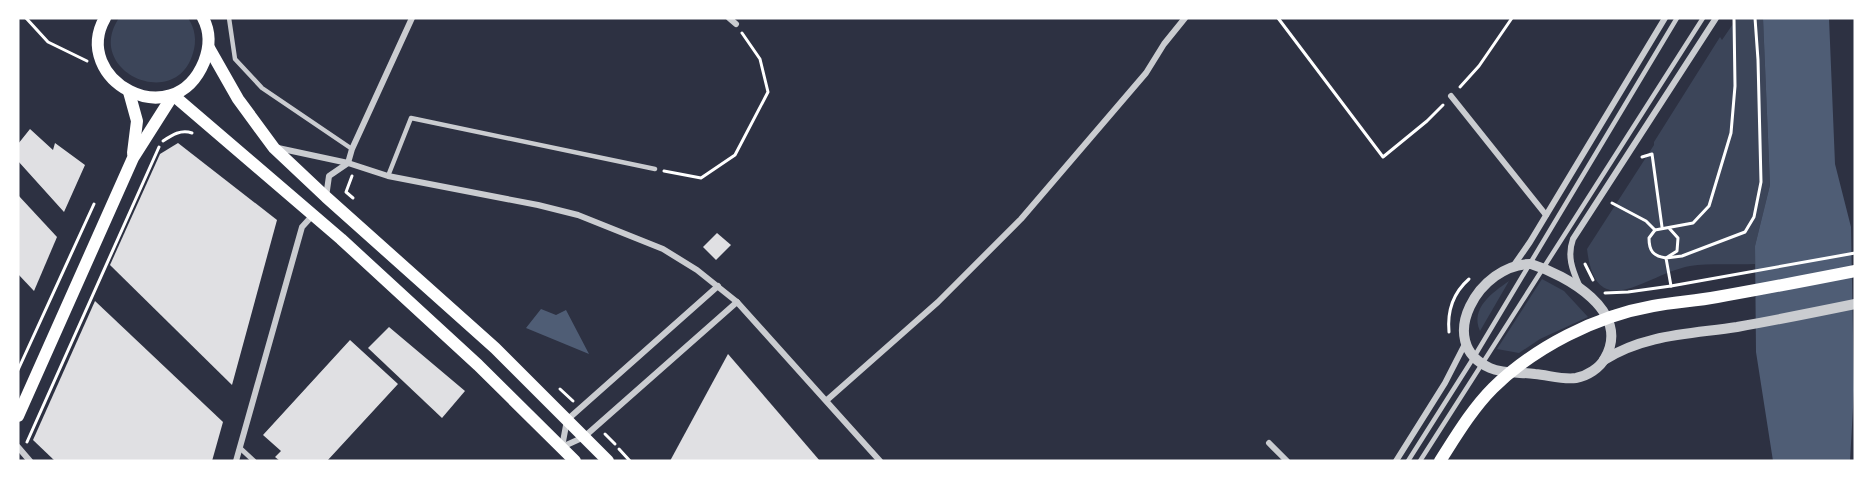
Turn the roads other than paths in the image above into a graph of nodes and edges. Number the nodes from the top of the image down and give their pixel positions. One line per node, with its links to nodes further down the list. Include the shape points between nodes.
1 (105, 18): 13 (main road, via 95,60)
2 (229, 18): 17 (lane, via 236,59 262,88)
3 (412, 18): 17 (street)
4 (729, 18): 11 (street)
5 (1185, 18): 38 (street, via 1146,73 1020,219 938,302)
6 (1665, 18): 23 (street)
7 (1677, 18): 25 (lane)
8 (1703, 18): 27 (lane)
9 (1716, 18): 30 (street, via 1573,239 1569,258)
10 (206, 21): 12 (main road)
11 (736, 24)
12 (209, 48): 14 (main road, via 198,77); 16 (main road, via 238,99)
13 (129, 92): 14 (main road, via 151,98); 18 (main road, via 137,121)
14 (173, 95): 18 (main road); 24 (main road)
15 (1451, 96): 23 (street)
16 (274, 148): 19 (street); 22 (main road)
17 (352, 149): 19 (street)
18 (133, 158): 39 (main road)
19 (348, 163): 21 (street); 22 (street, via 329,176)
20 (655, 169): 21 (lane, via 411,118)
21 (388, 176): 29 (street, via 578,215 663,249)
22 (326, 197): 40 (main road, via 495,348)
23 (1546, 215): 26 (street)
24 (312, 216): 43 (main road, via 478,365); 44 (street, via 302,227)
25 (1531, 264): 26 (street); 27 (street); 35 (lane)
26 (1514, 265): 34 (street, via 1476,294 1465,318)
27 (1542, 268): 30 (street); 35 (lane)
28 (1855, 271): 33 (main road, via 1652,306)
29 (718, 286): 31 (street); 40 (street)
30 (1580, 287): 33 (street)
31 (738, 302): 38 (street); 41 (street)
32 (1855, 304): 36 (street, via 1652,339)
33 (1608, 319): 36 (street, via 1610,342); 37 (main road, via 1548,346)
34 (1467, 341): 35 (street); 53 (street)
35 (1478, 360): 37 (street); 54 (lane); 55 (lane)
36 (1604, 361): 37 (street, via 1577,378)
37 (1510, 373): 56 (main road, via 1478,404)
38 (827, 400): 51 (street)
39 (18, 416)
40 (567, 420): 41 (main road); 43 (street)
41 (584, 437): 43 (street); 50 (main road)
42 (1269, 443): 52 (street)
43 (562, 447): 49 (main road)
44 (240, 448): 47 (street); 48 (street)
45 (20, 451): 46 (street)
46 (30, 461)
47 (236, 461)
48 (254, 461)
49 (575, 461)
50 (608, 461)
51 (880, 461)
52 (1287, 461)
53 (1396, 461)
54 (1408, 461)
55 (1420, 461)
56 (1440, 461)

